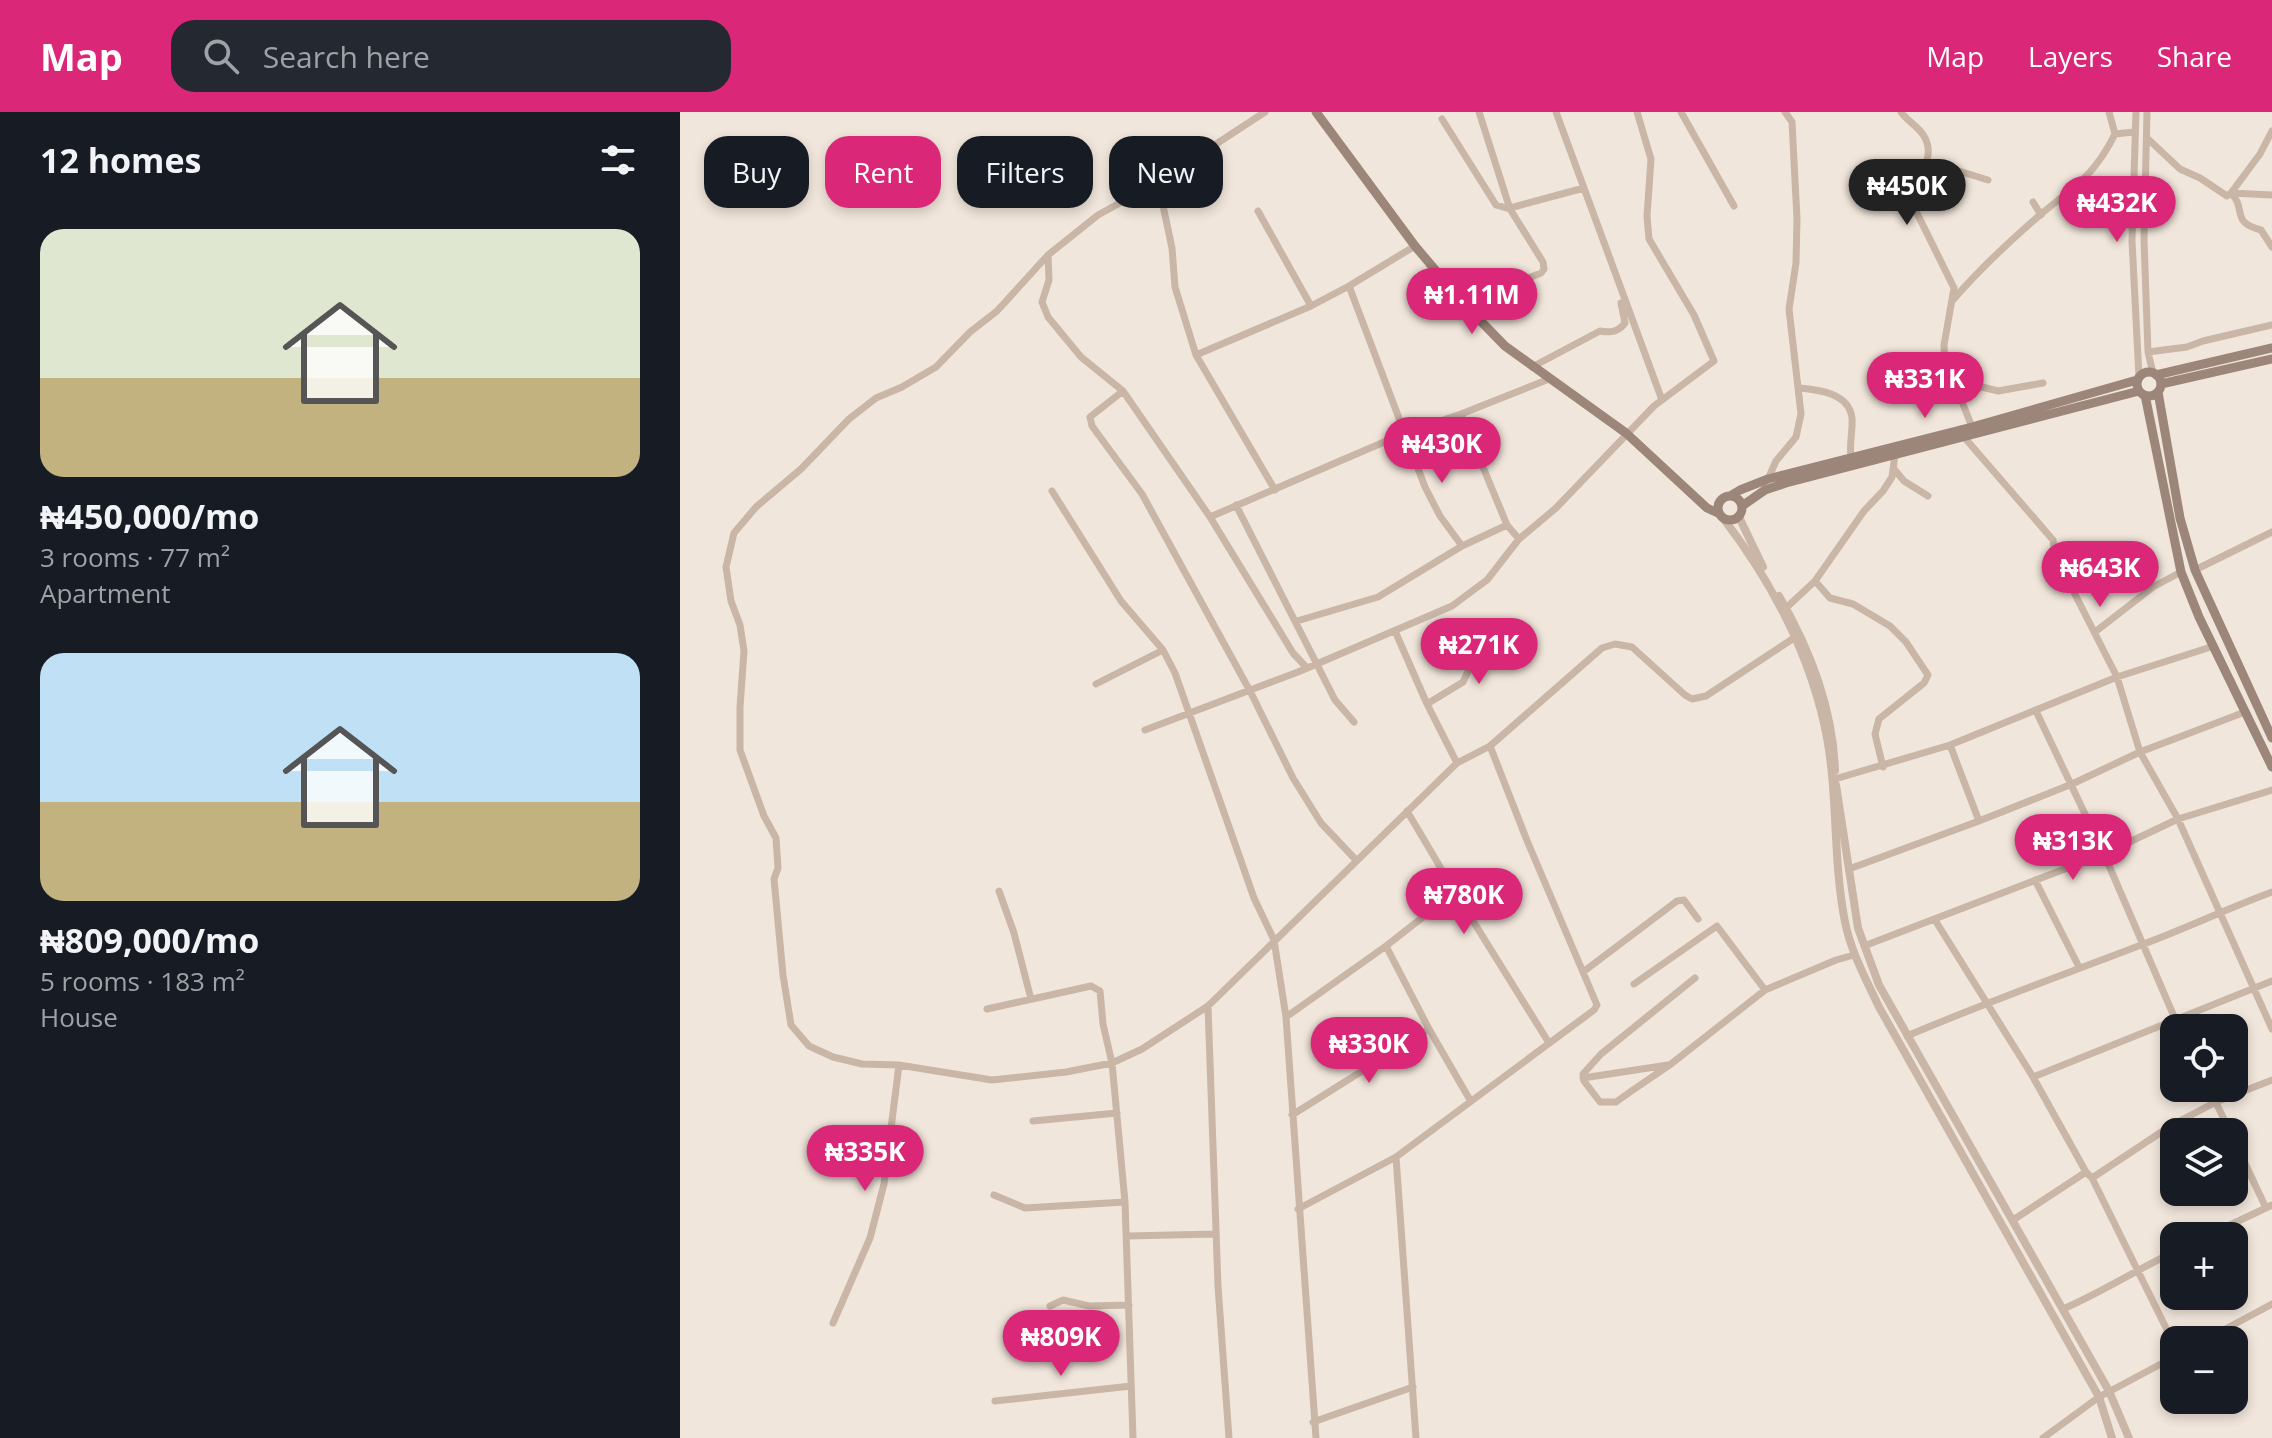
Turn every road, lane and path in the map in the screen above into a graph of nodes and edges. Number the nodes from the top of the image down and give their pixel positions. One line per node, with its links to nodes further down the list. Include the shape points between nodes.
1 (1265, 112): 17 (street)
2 (1316, 112): 30 (main road)
3 (1479, 112): 27 (street)
4 (1556, 112): 20 (street)
5 (1637, 112): 51 (street, via 1651,159 1649,239 1714,361)
6 (1681, 112): 24 (street)
7 (1785, 112): 48 (street, via 1792,122 1797,219 1790,334)
8 (1901, 112): 18 (street, via 1923,133)
9 (2109, 112): 15 (street)
10 (2136, 112): 14 (street)
11 (2147, 112): 16 (street)
12 (1442, 119): 27 (street, via 1496,205)
13 (2272, 131): 21 (street)
14 (2134, 132): 15 (street); 47 (street, via 2132,241)
15 (2115, 134): 29 (street, via 2092,173)
16 (2146, 138): 21 (street, via 2180,169 2227,196); 40 (street)
17 (1223, 139)
18 (1927, 161): 19 (street); 35 (street, via 1909,197 1954,288)
19 (1988, 180)
20 (1584, 188): 27 (street); 33 (street)
21 (2231, 193): 22 (street); 31 (street, via 2238,200 2239,217 2261,230)
22 (2272, 195)
23 (2033, 202): 29 (street)
24 (1734, 206)
25 (1111, 208): 32 (street)
26 (1164, 208): 41 (street, via 1175,287)
27 (1510, 209): 36 (street, via 1544,269)
28 (1258, 211): 37 (street)
29 (2041, 215): 35 (street)
30 (1415, 246): 34 (street); 36 (main road)
31 (2272, 247)
32 (1048, 255): 49 (street, via 1049,280 1042,302 1048,317 1081,357); 145 (street, via 936,367 876,398 849,419 756,507 734,533 726,567 744,651 740,750 776,838 776,920 791,1025 809,1046 833,1057)
33 (1618, 285): 43 (street, via 1625,323 1620,329 1600,331); 51 (street)
34 (1349, 286): 37 (street); 54 (street)
35 (1953, 300): 50 (street, via 1945,368)
36 (1464, 304): 43 (main road)
37 (1311, 306): 41 (street)
38 (2272, 325): 40 (street)
39 (2272, 348): 45 (main road)
40 (2148, 352): 45 (street)
41 (1196, 355): 61 (street)
42 (2272, 359): 45 (main road)
43 (1532, 367): 44 (main road)
44 (1549, 379): 52 (street); 55 (main road)
45 (2157, 381): 47 (main road, via 2145,373); 47 (main road, via 2152,396); 74 (main road, via 2180,518)
46 (2043, 383): 50 (street)
47 (2140, 386): 53 (main road); 56 (main road); 75 (main road)
48 (1800, 388): 58 (street, via 1822,390 1848,405); 60 (street, via 1796,437)
49 (1123, 391): 69 (street); 89 (street, via 1090,417 1091,422 1142,494)
50 (1959, 394): 53 (street)
51 (1662, 400): 55 (street)
52 (1461, 414): 54 (street); 70 (street)
53 (1972, 427): 58 (main road)
54 (1405, 433): 61 (street); 73 (street, via 1425,487)
55 (1626, 433): 63 (main road); 72 (street, via 1556,508)
56 (1964, 437): 57 (main road); 81 (street, via 2053,540 2055,555)
57 (1895, 455): 59 (street); 67 (main road, via 1765,490)
58 (1851, 457): 60 (main road)
59 (1894, 469): 64 (street); 76 (street)
60 (1768, 479): 65 (main road)
61 (1275, 490): 66 (street)
62 (1052, 491): 84 (street, via 1121,601)
63 (1696, 495): 65 (main road); 68 (main road)
64 (1928, 496)
65 (1726, 499): 67 (main road, via 1737,498); 68 (main road, via 1718,507)
66 (1236, 505): 69 (street); 78 (street)
67 (1741, 512): 68 (main road, via 1731,520); 77 (street, via 1760,563)
68 (1721, 516): 82 (street, via 1755,564)
69 (1210, 517): 86 (street)
70 (1507, 525): 72 (street); 73 (street)
71 (2272, 532): 74 (street)
72 (1519, 539): 80 (street, via 1487,580 1441,612)
73 (1462, 546): 78 (street, via 1378,597)
74 (2195, 570): 96 (main road)
75 (2181, 572): 81 (street); 83 (main road)
76 (1815, 581): 77 (street); 101 (street, via 1830,598 1853,604 1890,626 1928,675 1879,719 1875,734)
77 (1786, 608): 103 (street, via 1815,669 1832,727)
78 (1297, 621): 85 (street)
79 (1488, 629): 90 (street, via 1463,682)
80 (1395, 631): 85 (street); 90 (street)
81 (2095, 632): 87 (street)
82 (1794, 638): 98 (street, via 1706,696 1692,699 1632,647 1607,646); 123 (street, via 1825,726 1840,891)
83 (2214, 646): 87 (street); 92 (main road)
84 (1163, 650): 88 (street); 93 (street)
85 (1318, 664): 86 (street); 94 (street, via 1335,700)
86 (1307, 668): 89 (street)
87 (2117, 677): 91 (street); 99 (street)
88 (1096, 684)
89 (1250, 691): 93 (street); 110 (street, via 1321,823)
90 (1427, 704): 100 (street)
91 (2036, 711): 97 (street); 104 (street)
92 (2245, 712): 99 (street); 102 (main road)
93 (1188, 714): 95 (street); 119 (street)
94 (1354, 722)
95 (1145, 730)
96 (2272, 738)
97 (1950, 745): 101 (street); 108 (street)
98 (1490, 746): 100 (street); 125 (street)
99 (2140, 752): 104 (street); 107 (street)
100 (1457, 763): 106 (street)
101 (1883, 767): 103 (street)
102 (2272, 767)
103 (1835, 779): 111 (street)
104 (2072, 784): 108 (street); 109 (street)
105 (2272, 790): 107 (street)
106 (1407, 811): 110 (street); 114 (street)
107 (2178, 819): 109 (street); 116 (street)
108 (1979, 821): 111 (street)
109 (2104, 854): 112 (street); 120 (street)
110 (1356, 860): 119 (street)
111 (1849, 869): 122 (street)
112 (2035, 880): 118 (street); 124 (street)
113 (999, 891): 131 (street)
114 (1455, 892): 121 (street); 142 (street)
115 (2272, 892): 116 (street)
116 (2219, 911): 120 (street); 129 (street)
117 (1698, 919): 125 (street, via 1684,900 1677,901)
118 (1935, 920): 122 (street); 132 (street)
119 (1274, 940): 133 (street); 137 (street)
120 (2144, 944): 124 (street); 135 (street)
121 (1386, 946): 137 (street); 139 (street)
122 (1864, 946): 141 (street)
123 (1854, 955): 130 (street); 180 (street)
124 (2079, 967): 132 (street)
125 (1583, 972): 142 (street, via 1597,1005)
126 (1695, 978): 147 (street, via 1601,1054)
127 (2272, 981): 129 (street)
128 (1634, 984): 130 (street, via 1719,926)
129 (2255, 987): 136 (street); 140 (street)
130 (1765, 990): 144 (street)
131 (1031, 999): 134 (street); 143 (street, via 1096,987)
132 (1987, 1002): 141 (street); 146 (street)
133 (1208, 1006): 143 (street); 165 (street)
134 (987, 1009)
135 (2173, 1014)
136 (2188, 1014)
137 (1286, 1017): 153 (street)
138 (2160, 1025): 146 (street)
139 (1429, 1029): 150 (street); 153 (street)
140 (2272, 1029)
141 (1907, 1036): 163 (street)
142 (1549, 1043): 150 (street)
143 (1112, 1063): 145 (street, via 992,1080); 152 (street)
144 (1671, 1064): 147 (street); 147 (street, via 1606,1104)
145 (899, 1065): 173 (street, via 884,1184 870,1238)
146 (2033, 1077): 158 (street)
147 (1583, 1078)
148 (2272, 1080): 149 (street)
149 (2248, 1089)
150 (1470, 1100): 156 (street)
151 (2216, 1102): 154 (street); 158 (street)
152 (1117, 1113): 155 (street); 160 (street)
153 (1292, 1115): 162 (street)
154 (2223, 1118)
155 (1033, 1121)
156 (1396, 1157): 162 (street); 178 (street)
157 (2248, 1167): 161 (street)
158 (2089, 1175): 163 (street); 168 (street)
159 (994, 1195): 160 (street, via 1025,1208)
160 (1125, 1202): 166 (street)
161 (2269, 1207): 164 (street)
162 (1298, 1209): 182 (street)
163 (2013, 1220): 172 (street)
164 (2237, 1222)
165 (1216, 1234): 166 (street); 184 (street)
166 (1127, 1236): 170 (street)
167 (2160, 1258): 168 (street)
168 (2136, 1269): 172 (street, via 2103,1292); 174 (street)
169 (2272, 1304): 175 (street)
170 (1129, 1305): 171 (street, via 1089,1306 1063,1300); 177 (street)
171 (1050, 1306)
172 (2063, 1309): 179 (street)
173 (833, 1323)
174 (2165, 1326)
175 (2231, 1326)
176 (2160, 1364): 179 (street)
177 (1131, 1386): 181 (street); 183 (street)
178 (1413, 1387): 182 (street); 186 (street)
179 (2109, 1391): 180 (street); 189 (street)
180 (2099, 1397): 187 (street); 188 (street)
181 (995, 1401)
182 (1313, 1422): 185 (street)
183 (1133, 1438)
184 (1229, 1438)
185 (1316, 1438)
186 (1416, 1438)
187 (2043, 1438)
188 (2112, 1438)
189 (2129, 1438)

